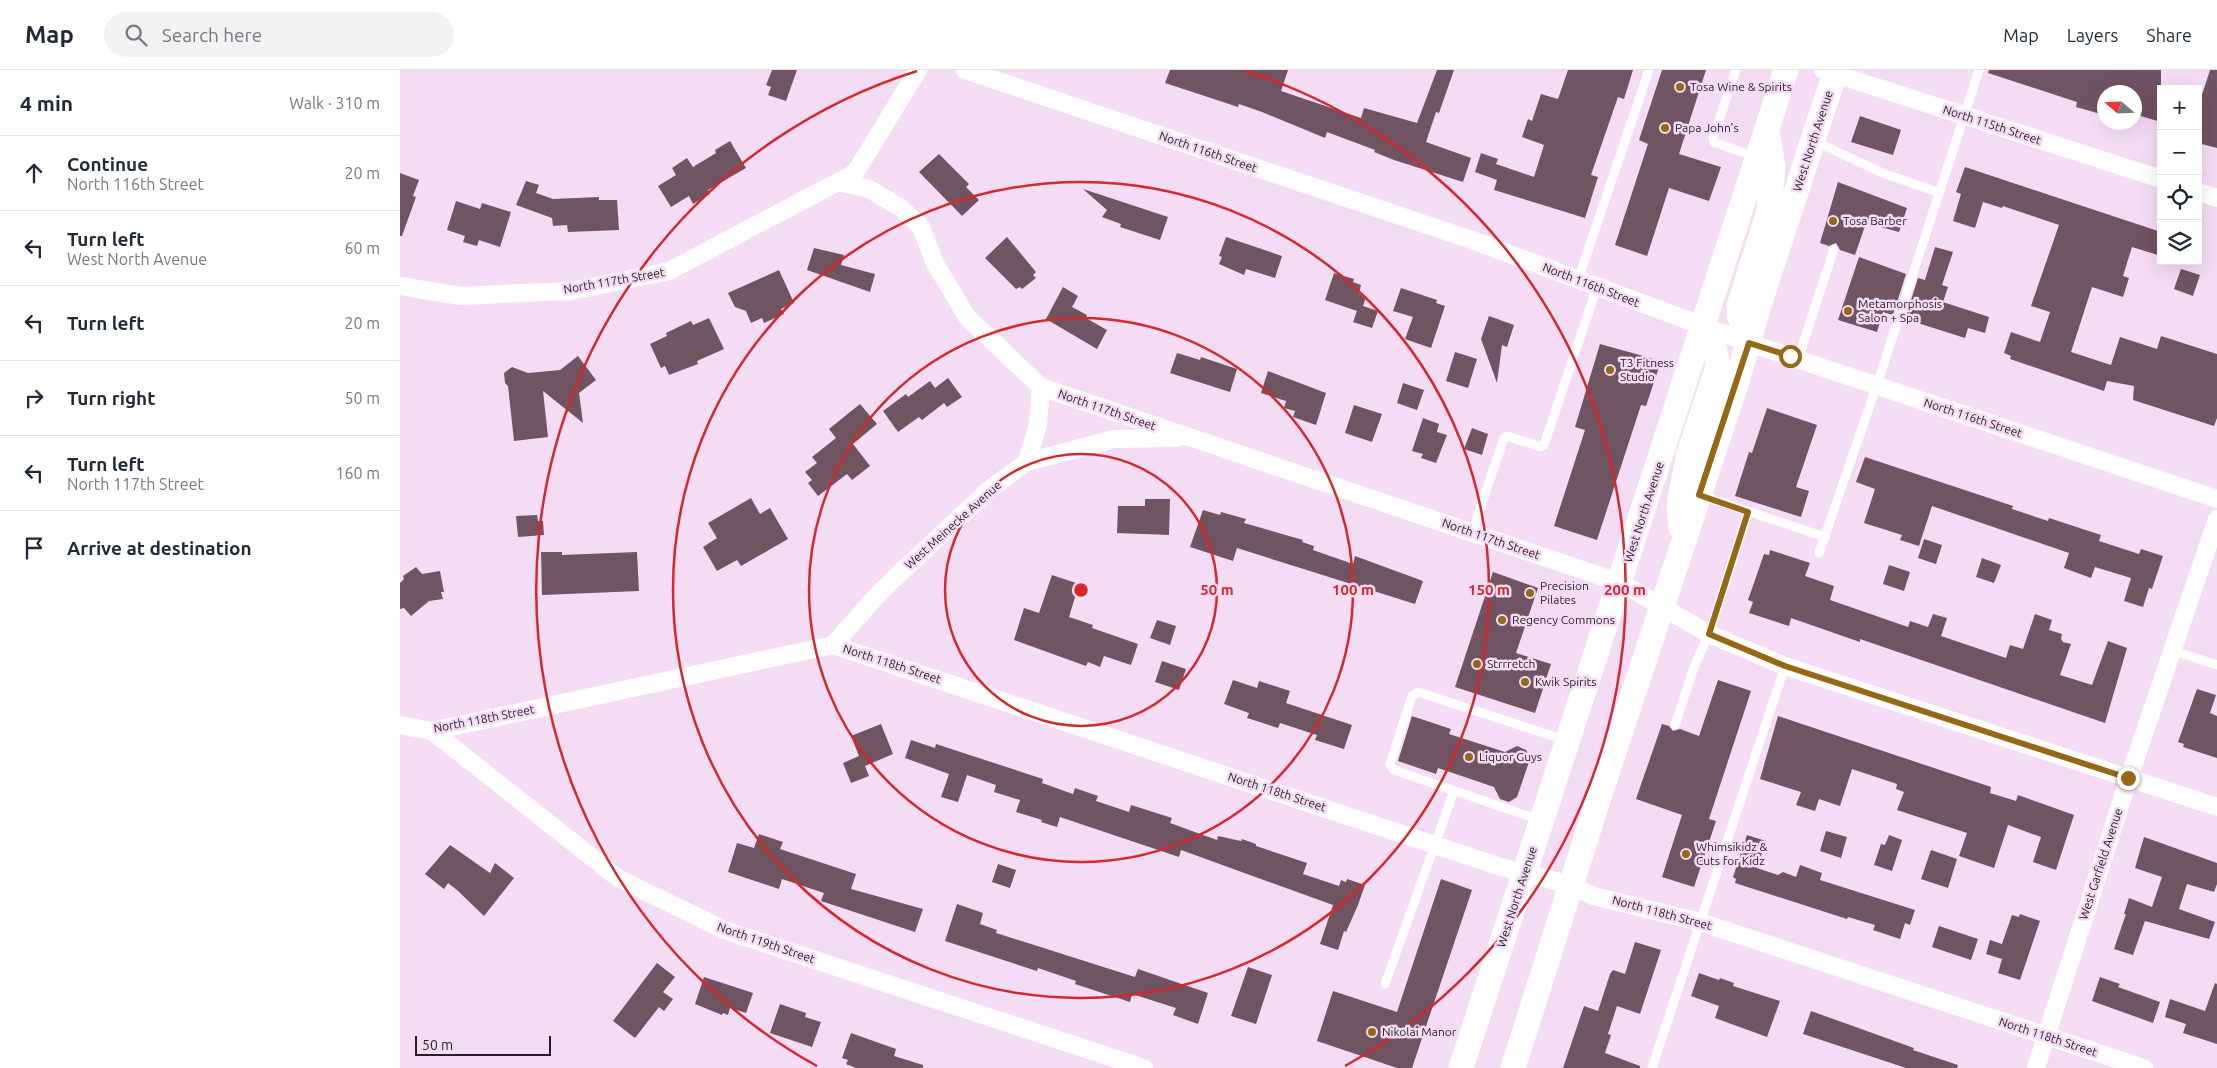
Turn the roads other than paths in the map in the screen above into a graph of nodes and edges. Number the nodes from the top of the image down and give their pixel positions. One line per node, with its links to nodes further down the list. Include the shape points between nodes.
1 (918, 70): 13 (street, North 117th Street, via 855,173)
2 (965, 70): 18 (street, North 116th Street, via 1472,240)
3 (1649, 70): 18 (lane)
4 (1736, 70): 11 (lane, via 1713,138 1714,142)
5 (1786, 70): 9 (main road, West North Avenue)
6 (1978, 70): 8 (lane)
7 (1831, 71): 8 (street, North 115th Street); 10 (main road, West North Avenue)
8 (1964, 115): 12 (street, North 115th Street); 14 (lane)
9 (1767, 127): 11 (main road, West North Avenue); 22 (main road, via 1773,166 1769,211 1739,306)
10 (1813, 140): 14 (lane, via 1885,174); 22 (main road, West North Avenue)
11 (1756, 157): 21 (main road, West North Avenue)
12 (2157, 179)
13 (838, 182): 19 (street, North 117th Street, via 669,271 571,291 460,296); 25 (street, North 117th Street, via 869,189 901,208 921,227 935,263 967,317)
14 (1938, 192): 24 (lane)
15 (2202, 193): 16 (street)
16 (2217, 198)
17 (1834, 250): 23 (lane)
18 (1578, 280): 20 (street, North 116th Street)
19 (400, 286)
20 (1597, 287): 21 (street, North 116th Street); 32 (lane, via 1544,445 1540,447 1507,436 1504,438)
21 (1704, 326): 22 (street, North 116th Street); 34 (main road, via 1713,341 1718,366 1688,457 1679,505); 36 (main road, West North Avenue)
22 (1749, 343): 23 (street, North 116th Street); 28 (main road, West North Avenue)
23 (1798, 359): 24 (street, North 116th Street)
24 (1876, 386): 29 (street, North 116th Street); 33 (lane)
25 (1041, 387): 26 (street, North 117th Street); 27 (street, via 1038,424)
26 (1187, 438): 27 (street, West Meinecke Avenue, via 1114,439); 32 (street, North 117th Street)
27 (1027, 462): 39 (street, West Meinecke Avenue, via 991,488 882,590)
28 (1699, 495): 30 (lane); 34 (main road, West North Avenue)
29 (2217, 499)
30 (1748, 512): 33 (lane); 38 (lane)
31 (2217, 519): 40 (street, West Garfield Avenue)
32 (1472, 532): 36 (street, North 117th Street)
33 (1825, 537): 35 (lane)
34 (1683, 548): 37 (main road, West North Avenue)
35 (1819, 553)
36 (1621, 583): 37 (street, North 117th Street); 46 (main road, West North Avenue)
37 (1662, 607): 38 (street, North 117th Street); 53 (main road, West North Avenue)
38 (1709, 634): 42 (street, North 117th Street); 43 (lane)
39 (833, 644): 45 (street, North 118th Street); 51 (street, North 118th Street)
40 (2171, 650): 41 (lane); 47 (street, West Garfield Avenue)
41 (2217, 665)
42 (1785, 666): 47 (street, North 117th Street); 54 (lane)
43 (1675, 724)
44 (400, 725): 45 (street, North 118th Street)
45 (432, 731): 57 (street, North 119th Street, via 618,878 724,930)
46 (1569, 741): 48 (lane, via 1418,692 1412,696 1390,764 1394,770); 50 (main road, West North Avenue)
47 (2128, 778): 49 (street, North 117th Street); 56 (street, West Garfield Avenue)
48 (1454, 791): 50 (lane); 51 (lane)
49 (2217, 807)
50 (1542, 820): 52 (main road, West North Avenue)
51 (1436, 845): 52 (street, North 118th Street); 55 (lane)
52 (1525, 874): 53 (street, North 118th Street); 58 (main road, West North Avenue)
53 (1571, 885): 54 (street, North 118th Street, via 1592,896); 59 (main road, West North Avenue)
54 (1700, 922): 56 (street, North 118th Street); 60 (lane)
55 (1384, 984)
56 (2045, 1036): 61 (street, West Garfield Avenue); 62 (street, North 118th Street)
57 (1144, 1068)
58 (1461, 1068)
59 (1513, 1068)
60 (1652, 1068)
61 (2036, 1068)
62 (2144, 1068)

